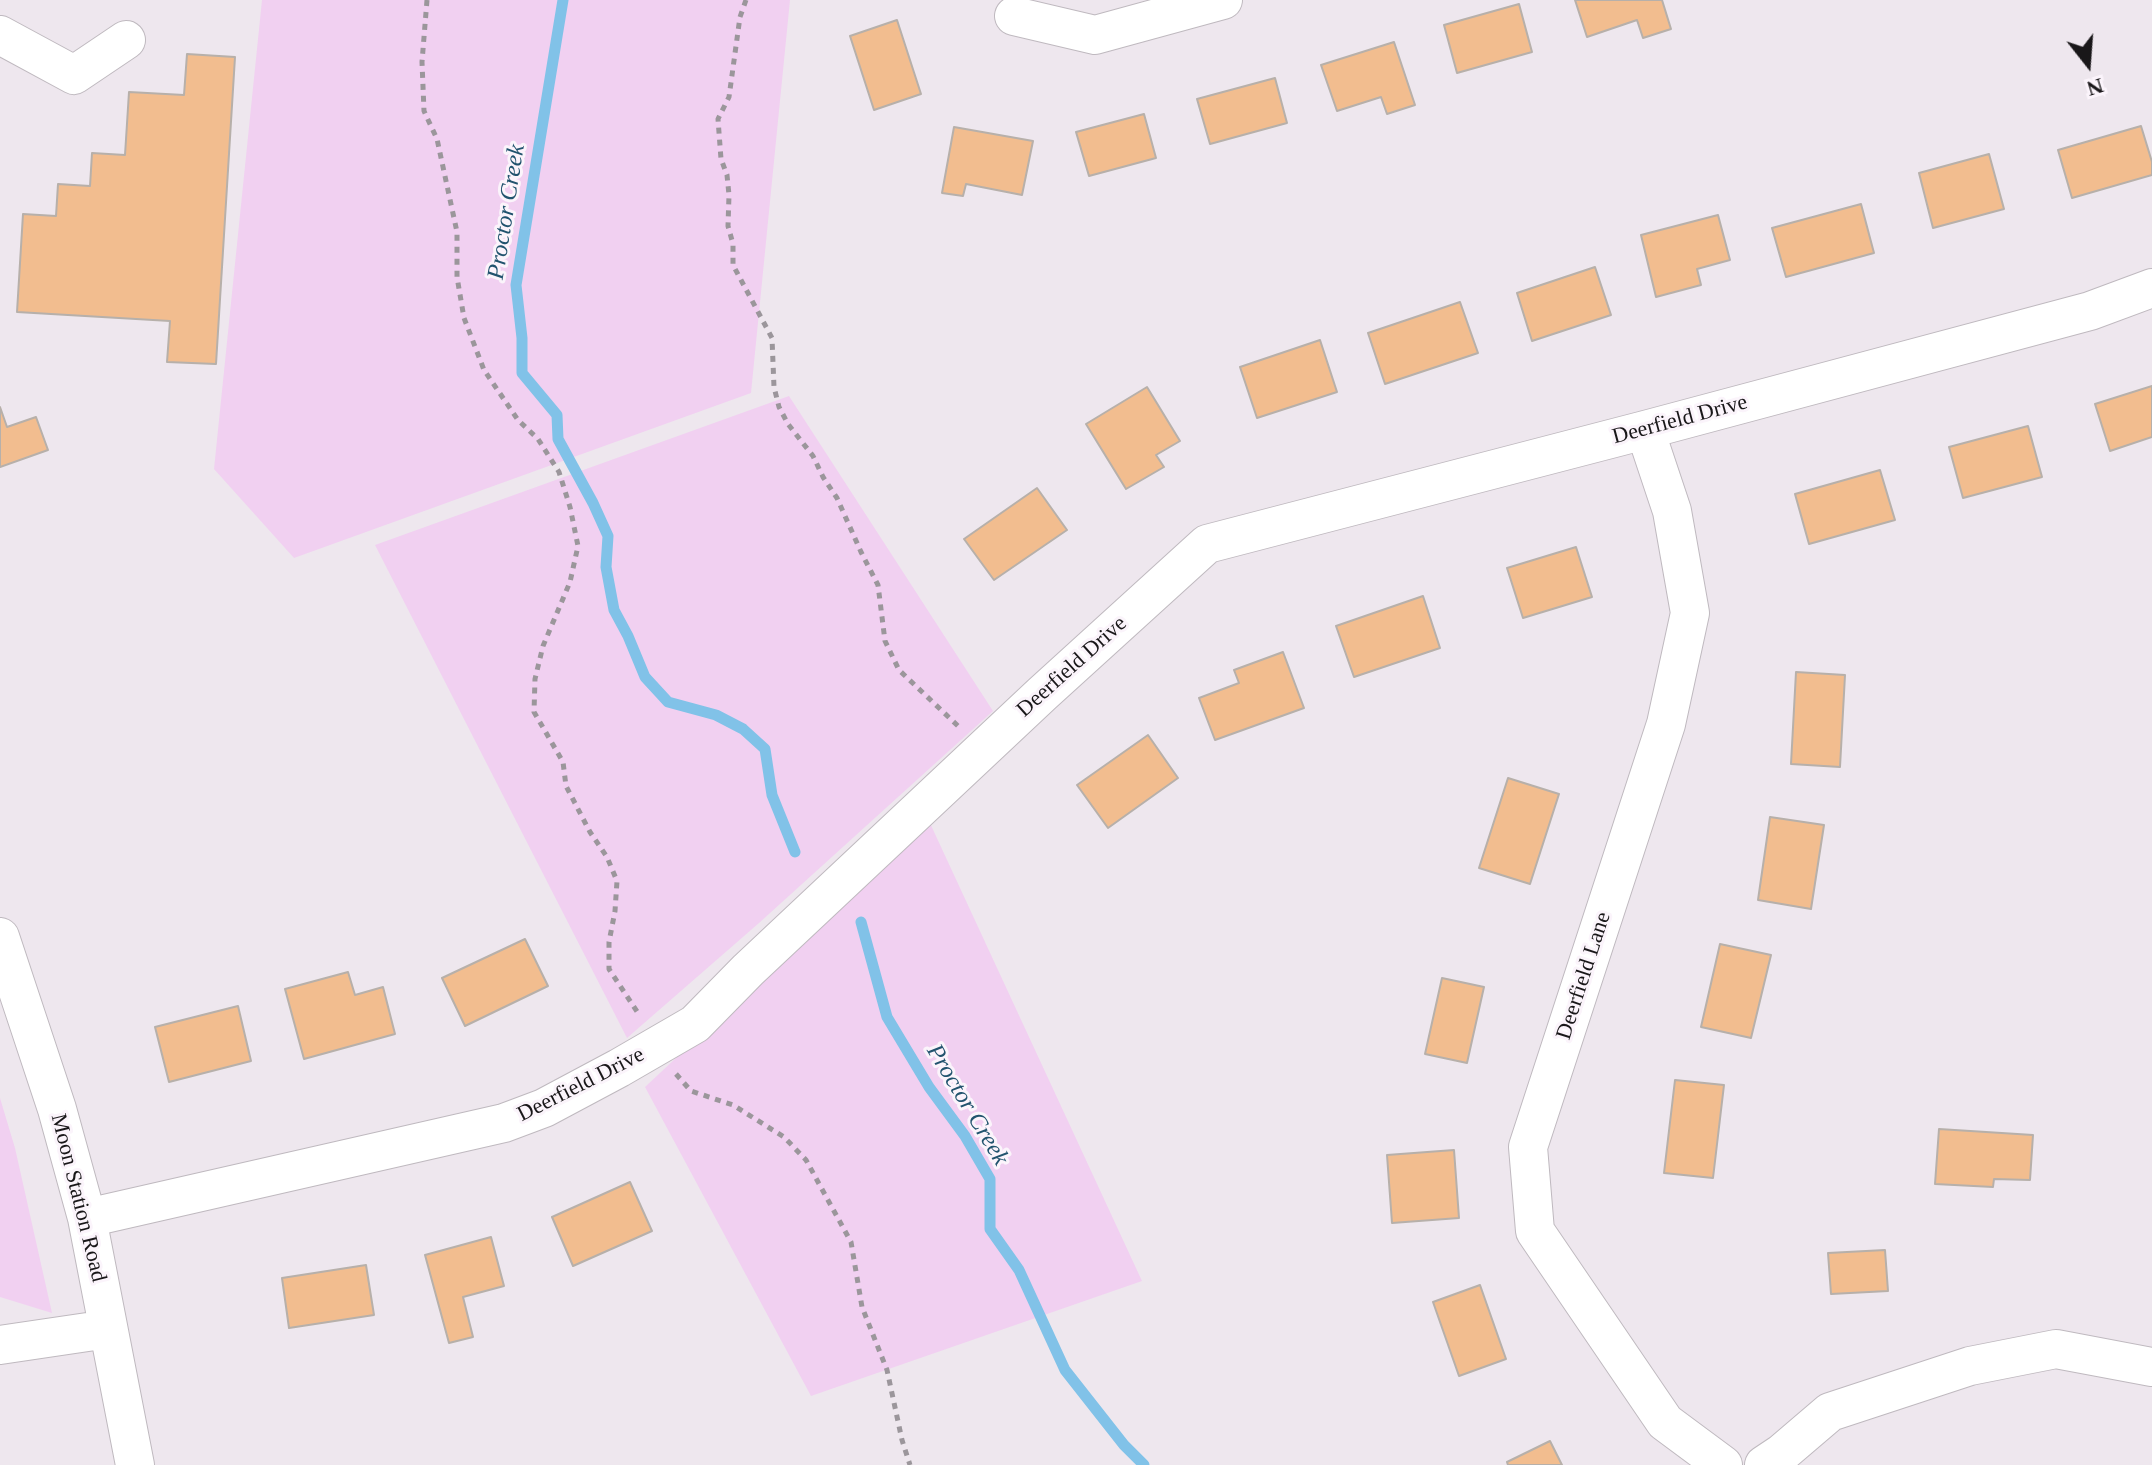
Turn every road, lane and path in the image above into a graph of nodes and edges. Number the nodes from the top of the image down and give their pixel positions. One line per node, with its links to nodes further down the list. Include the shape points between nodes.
1 (427, 0): 11 (path, via 424,111 437,139 457,232 464,318 484,370 559,472 578,546 570,582 543,646 534,712 617,881 609,969)
2 (746, 0): 9 (path, via 729,97 718,119 733,265 772,338 779,407 837,498 878,585 885,641 899,670)
3 (1223, 0): 4 (street, via 1095,35)
4 (1014, 16)
5 (0, 35): 6 (street, via 74,75)
6 (126, 40)
7 (2152, 288): 8 (street, Deerfield Drive, via 2090,311)
8 (1645, 430): 13 (street, Deerfield Drive, via 1207,544 695,1024 544,1108 504,1123); 19 (street, Deerfield Lane, via 1672,511 1690,613 1666,724 1528,1147 1535,1231 1665,1422)
9 (967, 735)
10 (0, 937): 13 (street, Moon Station Road)
11 (646, 1025)
12 (670, 1068): 18 (path, via 691,1091 733,1105 784,1137 806,1160 851,1242 862,1307 887,1370)
13 (87, 1218): 14 (street, Moon Station Road)
14 (108, 1329): 15 (street); 17 (street, Moon Station Road)
15 (0, 1345)
16 (2152, 1367): 20 (street, via 2056,1349 1970,1366 1830,1412)
17 (135, 1465)
18 (910, 1465)
19 (1723, 1465)
20 (1764, 1465)

